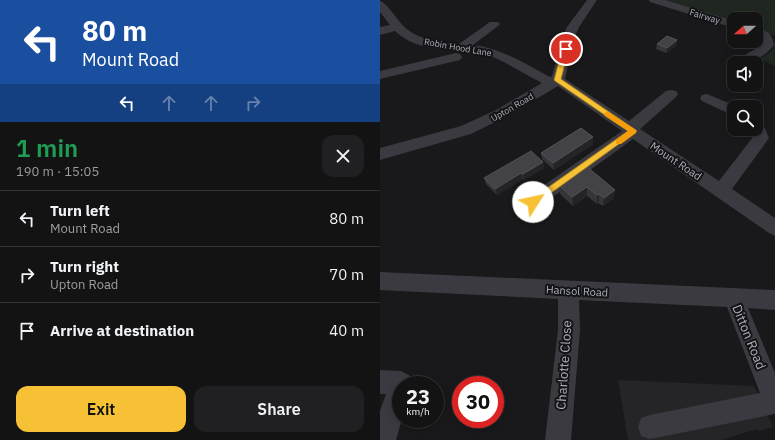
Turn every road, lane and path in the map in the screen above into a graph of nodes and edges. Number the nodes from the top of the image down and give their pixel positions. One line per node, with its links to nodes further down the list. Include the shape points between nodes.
1 (592, 0): 12 (street, via 569,36)
2 (654, 0): 4 (street, Fairway)
3 (380, 4): 6 (street, Robin Hood Lane)
4 (727, 23)
5 (494, 24): 9 (street)
6 (397, 27): 7 (street); 9 (street, Robin Hood Lane, via 416,40)
7 (380, 31)
8 (763, 34): 10 (street, via 767,37 768,45)
9 (465, 52): 11 (street); 12 (street, Robin Hood Lane, via 489,52 506,58 548,81)
10 (753, 56)
11 (380, 75)
12 (558, 80): 16 (street, Mount Road); 18 (street, Upton Road, via 480,124 451,135)
13 (671, 94): 16 (street)
14 (707, 98): 15 (street)
15 (727, 108)
16 (632, 130): 19 (street, Mount Road); 20 (street)
17 (760, 136): 19 (street)
18 (380, 154)
19 (721, 191): 21 (street, Mount Road)
20 (539, 193)
21 (775, 228)
22 (380, 281): 23 (street, Hansol Road)
23 (568, 291): 24 (street, Hansol Road); 31 (street, Charlotte Close, via 569,330)
24 (733, 297): 25 (street, Hansol Road); 27 (street, Ditton Road)
25 (775, 300)
26 (380, 382): 30 (street, via 401,384)
27 (775, 398)
28 (775, 402): 29 (street)
29 (650, 427)
30 (383, 440)
31 (558, 440)

